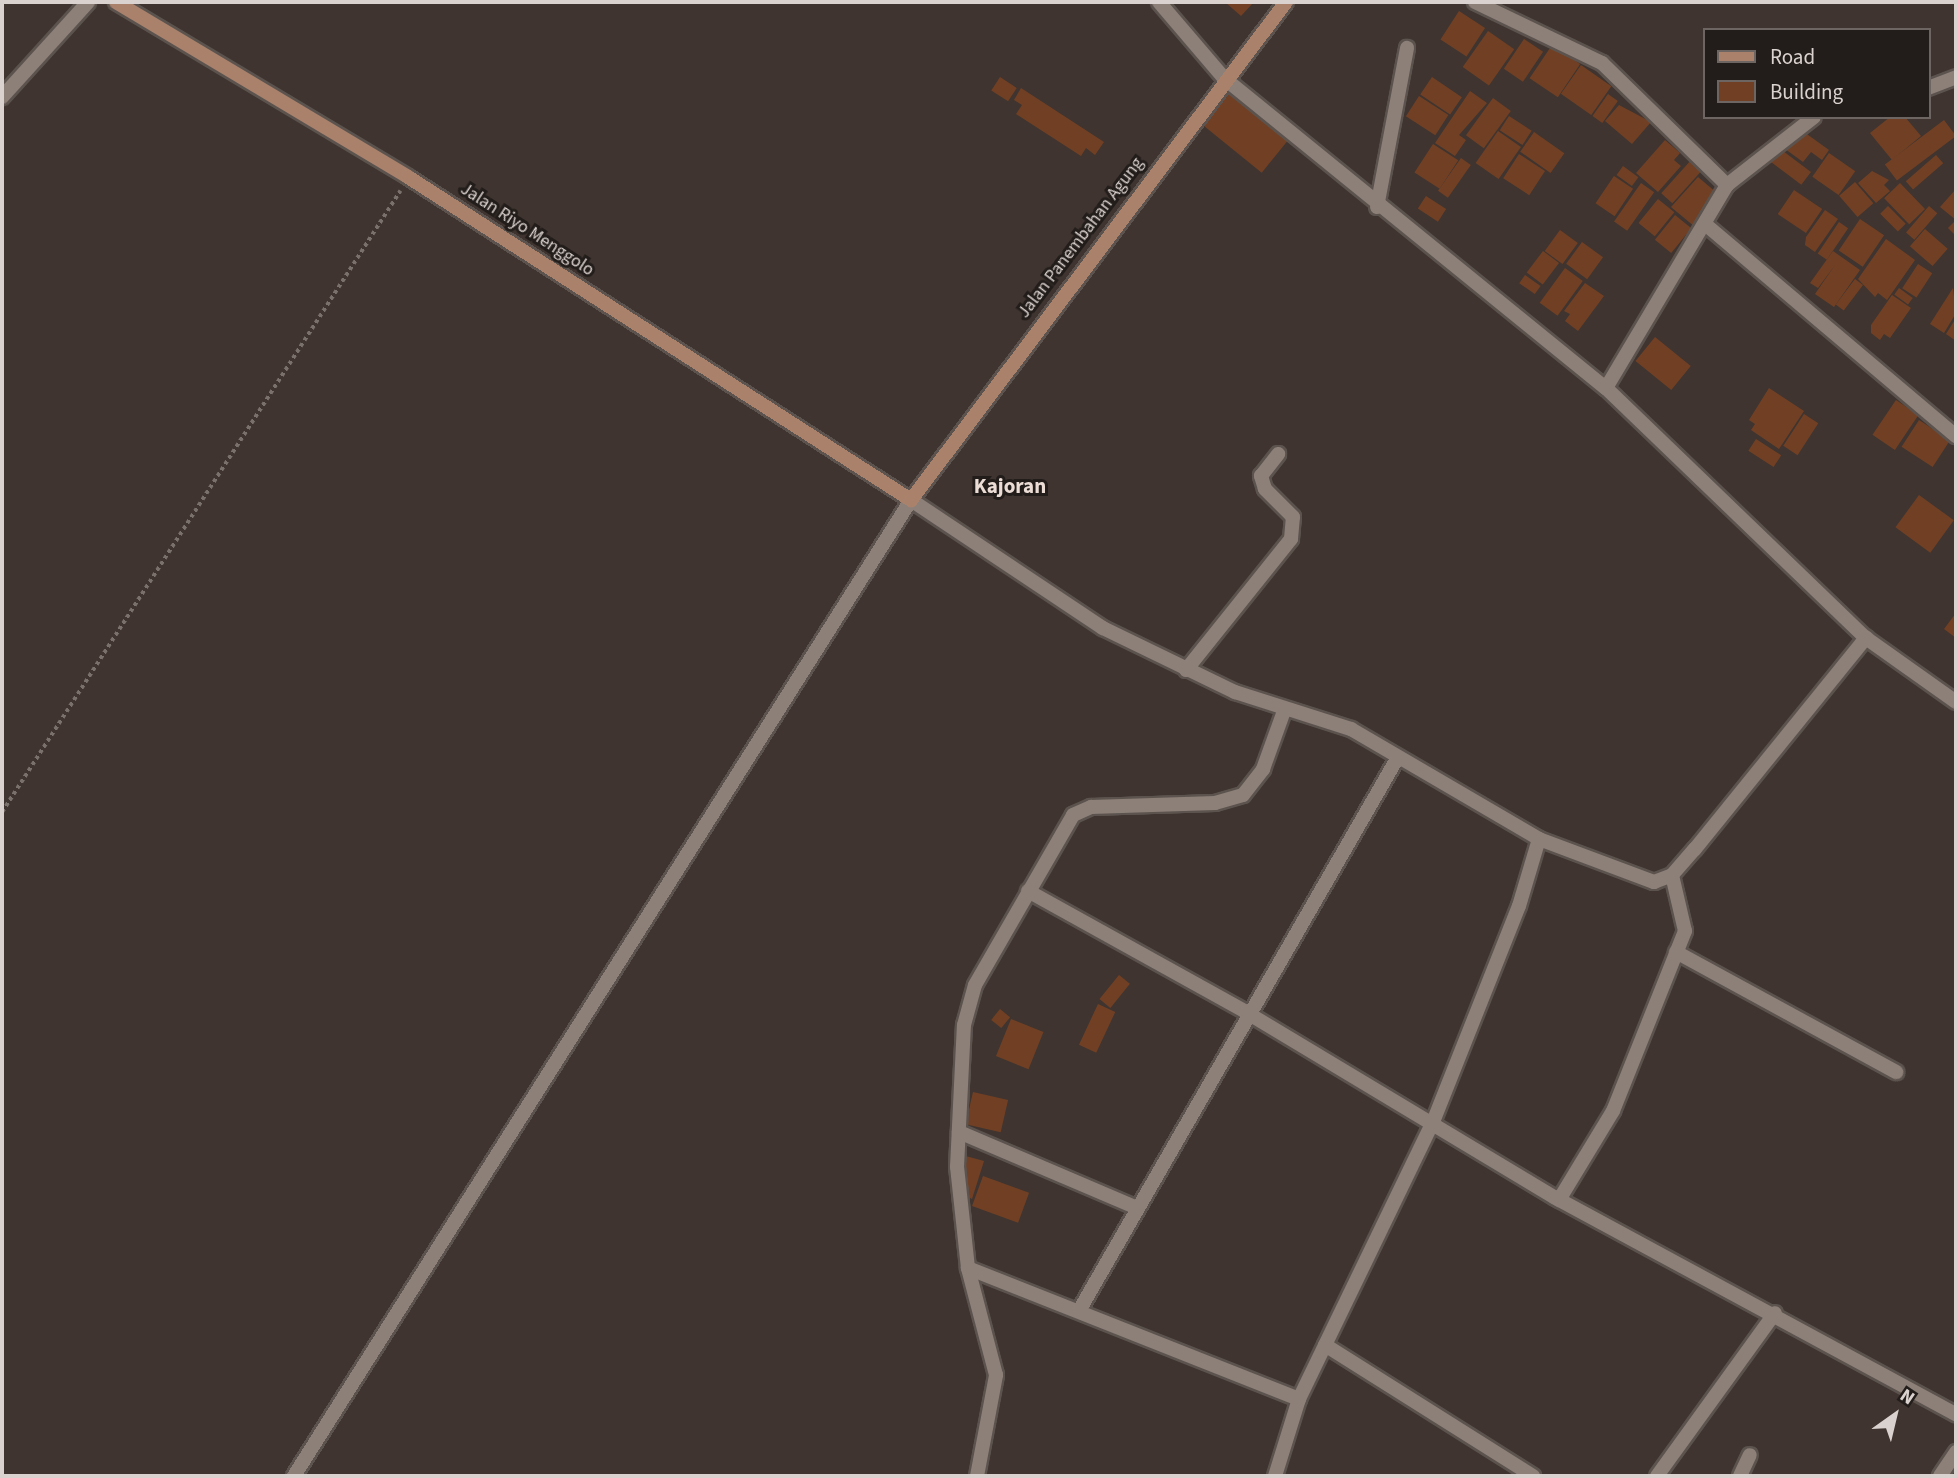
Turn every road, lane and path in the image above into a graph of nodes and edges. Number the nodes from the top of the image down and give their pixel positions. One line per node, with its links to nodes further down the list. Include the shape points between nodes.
1 (88, 2): 10 (street)
2 (116, 2): 12 (street, Jalan Riyo Menggolo)
3 (1159, 2): 7 (street)
4 (1286, 2): 7 (street, Jalan Panembahan Agung)
5 (1475, 2): 13 (street, via 1602,63)
6 (1407, 48): 14 (street)
7 (1227, 73): 14 (street); 19 (street, Jalan Panembahan Agung)
8 (1956, 77): 9 (street)
9 (1930, 87)
10 (2, 97)
11 (1811, 119): 13 (street)
12 (408, 177): 19 (street, Jalan Riyo Menggolo); 25 (path)
13 (1727, 185): 15 (street)
14 (1377, 206): 16 (street)
15 (1705, 224): 16 (street); 17 (street)
16 (1607, 386): 20 (street)
17 (1956, 436)
18 (1278, 454): 21 (street, via 1263,472 1262,484 1293,517 1291,539)
19 (911, 500): 21 (street, via 1091,621); 44 (street)
20 (1864, 641): 22 (street); 27 (street)
21 (1186, 670): 23 (street)
22 (1956, 702)
23 (1284, 711): 24 (street, via 1340,725); 28 (street, via 1263,769 1243,795 1215,803 1084,808 1069,821)
24 (1398, 757): 26 (street); 30 (street)
25 (2, 812)
26 (1539, 839): 27 (street, via 1627,876 1654,881); 32 (street, via 1519,906)
27 (1672, 875): 29 (street, via 1686,925)
28 (1028, 891): 30 (street); 33 (street, via 967,1003)
29 (1676, 952): 31 (street); 34 (street, via 1613,1111)
30 (1246, 1012): 32 (street); 35 (street)
31 (1896, 1072)
32 (1433, 1122): 34 (street); 39 (street)
33 (958, 1132): 35 (street); 36 (street)
34 (1559, 1200): 38 (street)
35 (1135, 1207): 37 (street)
36 (968, 1268): 37 (street); 45 (street, via 996,1375)
37 (1080, 1309): 40 (street)
38 (1775, 1313): 41 (street); 48 (street)
39 (1325, 1345): 40 (street); 47 (street)
40 (1299, 1399): 46 (street)
41 (1956, 1414)
42 (1956, 1452): 50 (street)
43 (1750, 1455): 49 (street)
44 (294, 1476)
45 (977, 1476)
46 (1275, 1476)
47 (1533, 1476)
48 (1657, 1476)
49 (1740, 1476)
50 (1940, 1476)

